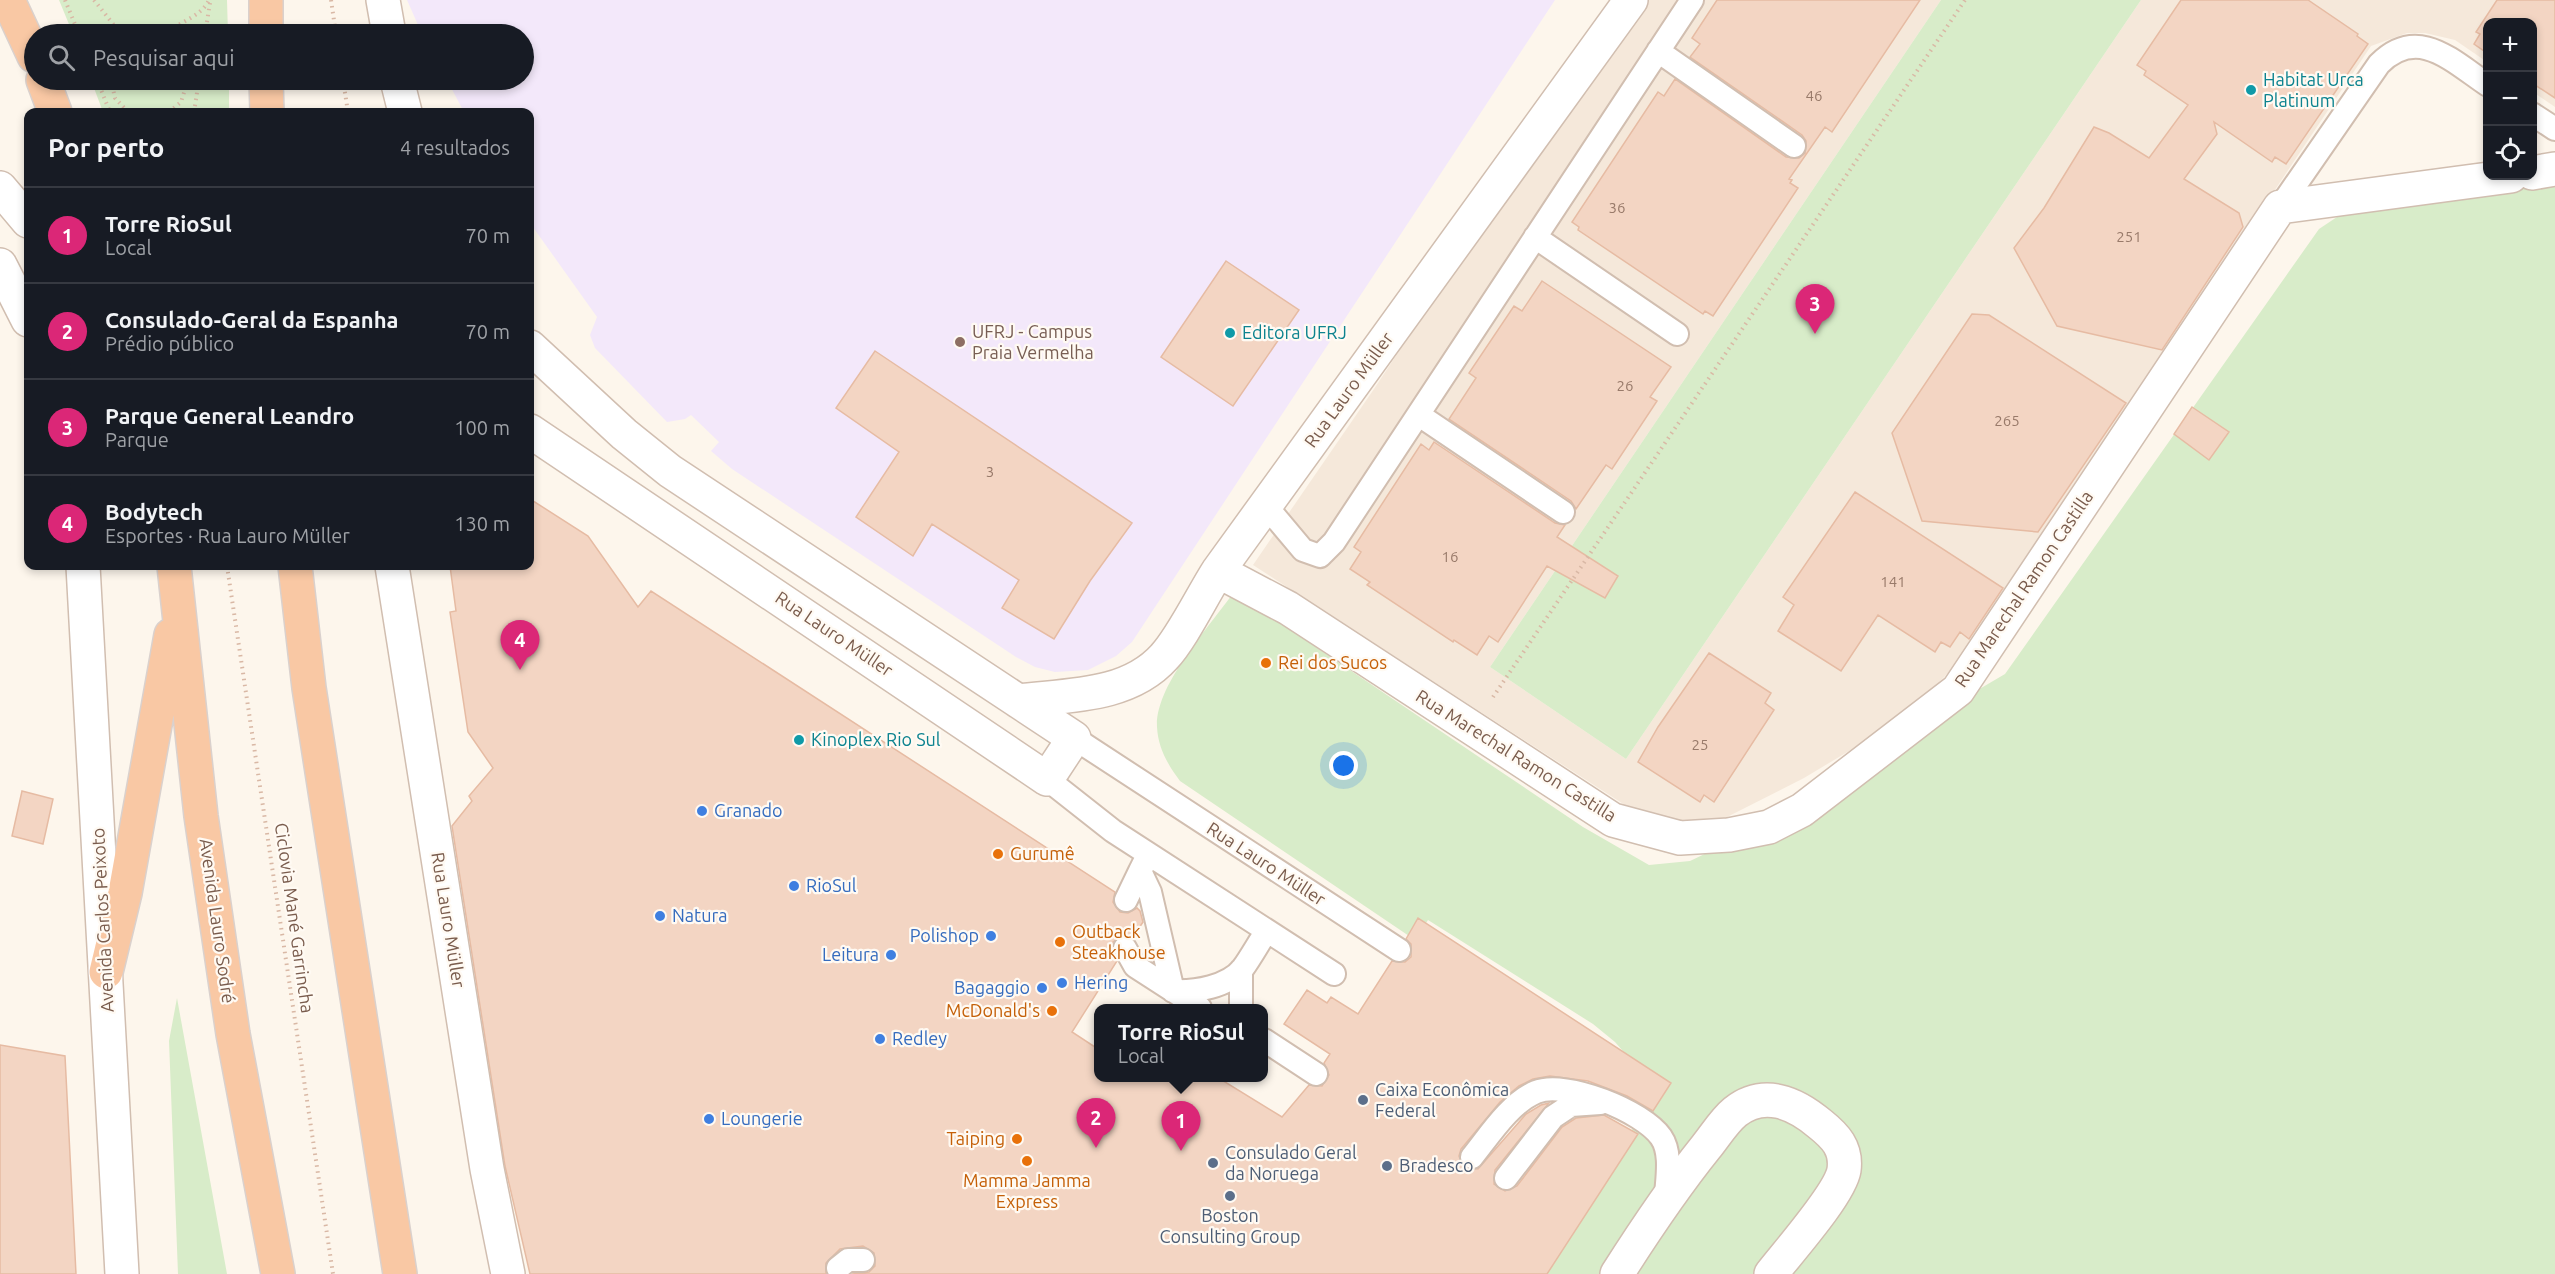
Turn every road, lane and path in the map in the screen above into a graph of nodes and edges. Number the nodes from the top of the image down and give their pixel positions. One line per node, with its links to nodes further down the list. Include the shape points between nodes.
1 (8, 0): 18 (highway)
2 (65, 0): 11 (path)
3 (94, 0): 12 (path)
4 (210, 0): 13 (path, via 203,11); 14 (path)
5 (266, 0): 15 (highway)
6 (331, 0): 16 (path)
7 (383, 0): 17 (street)
8 (1631, 0): 54 (street, Rua Lauro Müller)
9 (1692, 0): 19 (lane)
10 (1965, 0): 64 (path)
11 (75, 24)
12 (113, 24)
13 (178, 24)
14 (206, 24)
15 (266, 24)
16 (335, 24)
17 (387, 24)
18 (24, 34)
19 (1658, 51): 39 (lane); 46 (lane)
20 (2483, 82): 44 (lane, via 2429,48 2401,48 2389,55)
21 (47, 90): 29 (highway)
22 (101, 90): 30 (path)
23 (113, 90): 31 (path)
24 (185, 90): 32 (path, via 181,102)
25 (197, 90): 33 (path)
26 (266, 90): 34 (highway)
27 (345, 90): 35 (path)
28 (400, 90): 36 (street)
29 (54, 108)
30 (108, 108)
31 (124, 108)
32 (174, 108)
33 (195, 108)
34 (267, 108)
35 (347, 108)
36 (404, 108)
37 (2537, 117): 38 (lane)
38 (2555, 129)
39 (1794, 146)
40 (2555, 170): 41 (street)
41 (2537, 172)
42 (2483, 180): 44 (street)
43 (0, 188): 45 (street)
44 (2280, 207): 64 (street, Rua Marechal Ramon Castilla, via 1958,690 1802,810 1769,827 1729,835 1680,838 1613,820)
45 (24, 216)
46 (1535, 237): 49 (lane); 51 (lane)
47 (0, 265): 48 (street)
48 (24, 312)
49 (1677, 334)
50 (534, 351): 53 (street, Rua Lauro Müller, via 624,434)
51 (1419, 415): 54 (lane, via 1334,542 1320,556 1303,550); 55 (lane)
52 (534, 434): 56 (street, Rua Lauro Müller)
53 (719, 504): 56 (street); 63 (street, Rua Lauro Müller)
54 (1266, 506): 61 (street, Rua Lauro Müller)
55 (1563, 512)
56 (696, 540): 66 (street, Rua Lauro Müller)
57 (83, 570): 73 (street, Avenida Carlos Peixoto)
58 (228, 570): 88 (path, Ciclovia Mané Garrincha)
59 (295, 570): 89 (highway, via 309,688)
60 (393, 570): 90 (street, Rua Lauro Müller)
61 (1218, 571): 63 (street, Rua Lauro Müller, via 1166,656 1143,677 1104,691); 64 (street, Rua Marechal Ramon Castilla, via 1288,608)
62 (176, 577): 73 (highway, via 125,893); 87 (highway, Avenida Lauro Sodré, via 203,828 233,1034)
63 (1018, 701): 65 (street, Rua Lauro Müller)
64 (1472, 727)
65 (1074, 738): 66 (street); 71 (lane, Rua Lauro Müller)
66 (1047, 779): 67 (lane, Rua Lauro Müller, via 1113,831)
67 (1144, 863): 68 (lane); 69 (lane, Rua Lauro Müller); 75 (lane)
68 (1126, 900)
69 (1266, 932): 72 (lane); 74 (lane, Rua Lauro Müller)
70 (1125, 948): 75 (lane, via 1135,966)
71 (1399, 950)
72 (1241, 970): 75 (lane, via 1208,988); 77 (lane)
73 (106, 972): 86 (street, Avenida Carlos Peixoto)
74 (1334, 974)
75 (1173, 992): 76 (lane)
76 (1193, 1004)
77 (1240, 1004)
78 (1268, 1043): 79 (lane)
79 (1316, 1074)
80 (1607, 1103): 81 (lane, via 1569,1089 1535,1092 1512,1110); 82 (lane, via 1579,1103 1553,1117); 83 (lane, via 1642,1120 1662,1139 1668,1161)
81 (1472, 1157)
82 (1506, 1178)
83 (1666, 1196): 91 (street); 92 (street, via 1734,1113 1756,1100 1779,1100 1801,1108 1838,1138 1844,1172)
84 (863, 1260): 85 (lane, via 848,1260)
85 (838, 1268)
86 (122, 1274)
87 (278, 1274)
88 (333, 1274)
89 (400, 1274)
90 (508, 1274)
91 (1617, 1274)
92 (1771, 1274)

